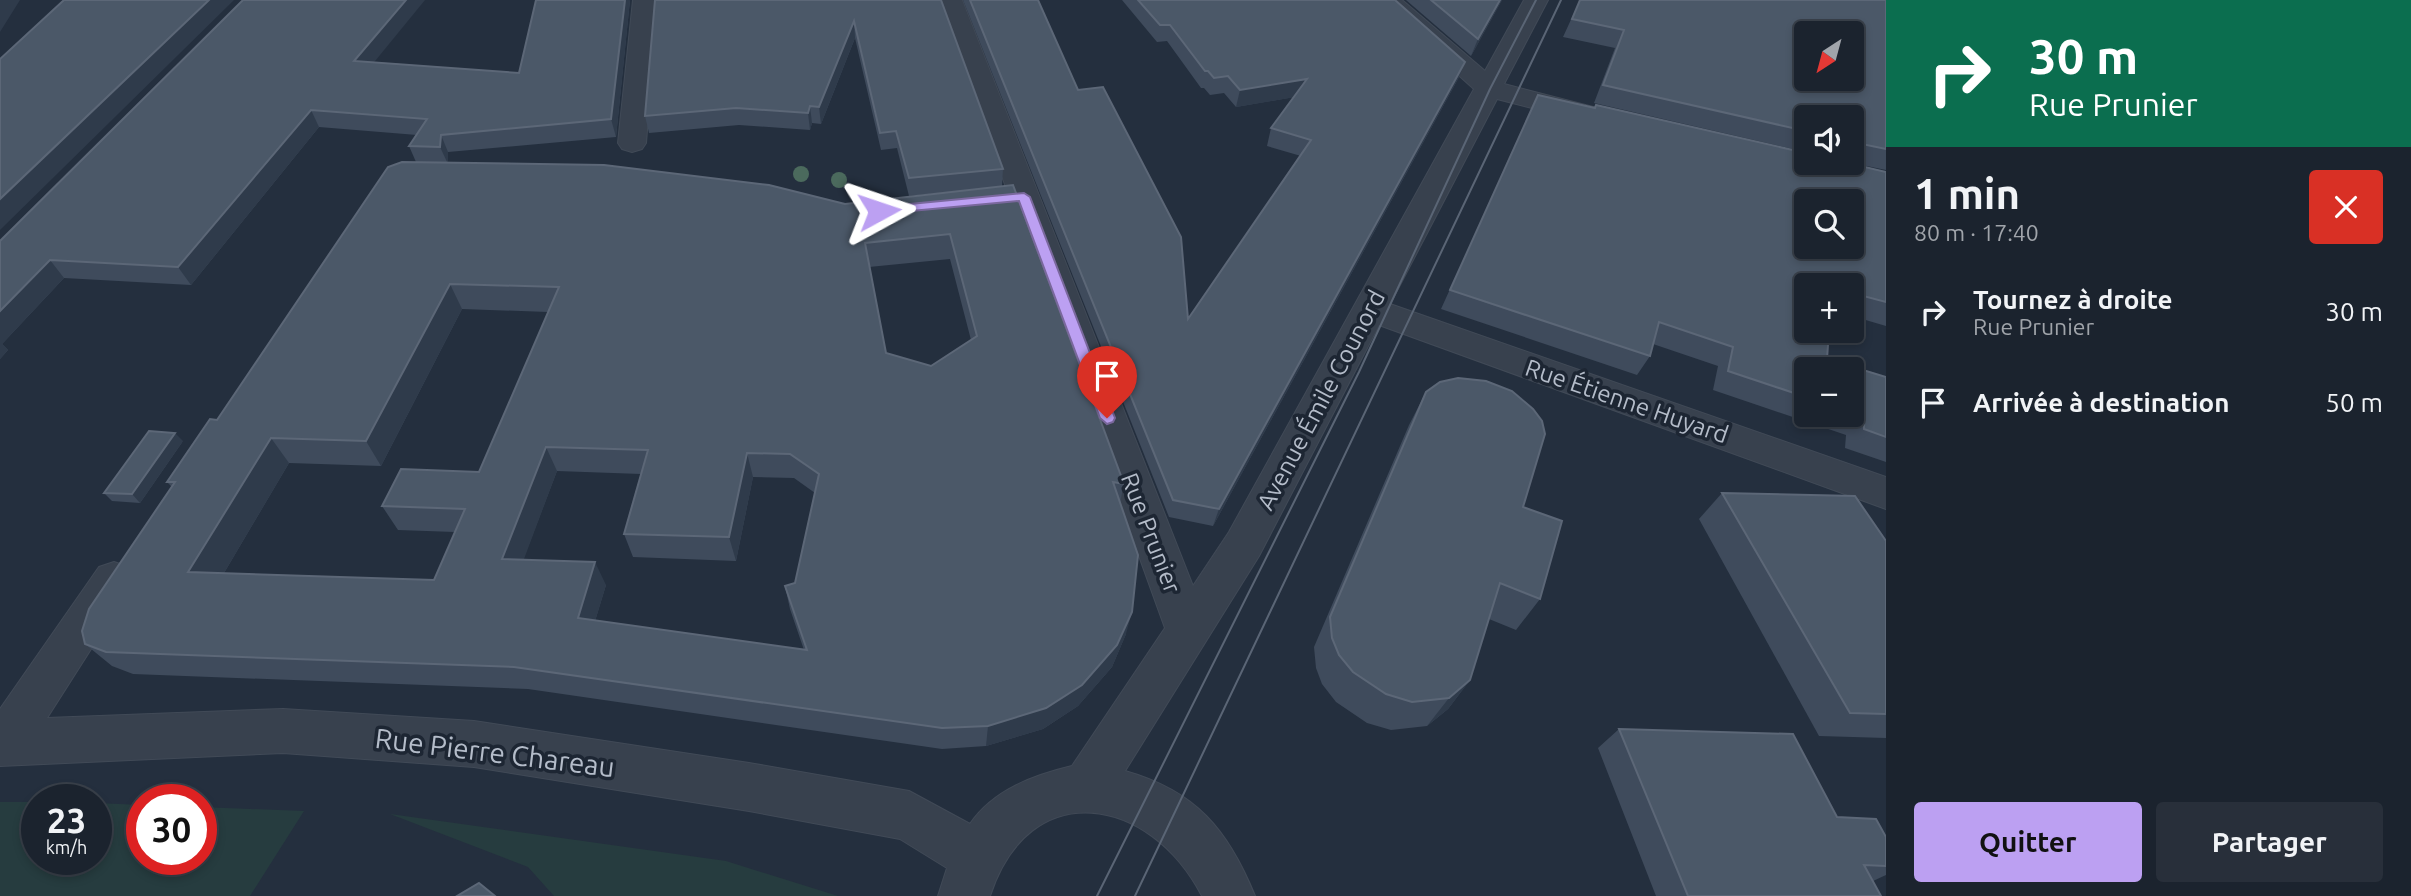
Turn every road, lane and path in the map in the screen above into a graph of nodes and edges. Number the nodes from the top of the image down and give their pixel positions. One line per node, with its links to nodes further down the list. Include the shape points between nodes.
1 (645, 0): 7 (street)
2 (950, 0): 8 (street, Rue Prunier)
3 (1387, 0): 5 (street)
4 (1536, 0): 5 (street, Avenue Émile Counord)
5 (1490, 89): 6 (street); 10 (street, Avenue Émile Counord)
6 (1618, 121)
7 (632, 143)
8 (1024, 197): 9 (street); 13 (street, Rue Prunier)
9 (935, 205)
10 (1369, 309): 11 (street, Rue Étienne Huyard); 13 (street, Avenue Émile Counord, via 1244,544)
11 (1886, 493)
12 (131, 554): 14 (street)
13 (1189, 633): 15 (street, Avenue Émile Counord)
14 (2, 743): 16 (street, Rue Pierre Chareau, via 283,731 474,744 909,816)
15 (1086, 789): 16 (street, via 1053,793 1023,806 996,828); 17 (street, via 1125,795 1173,818 1196,839)
16 (970, 876)
17 (1229, 896)

